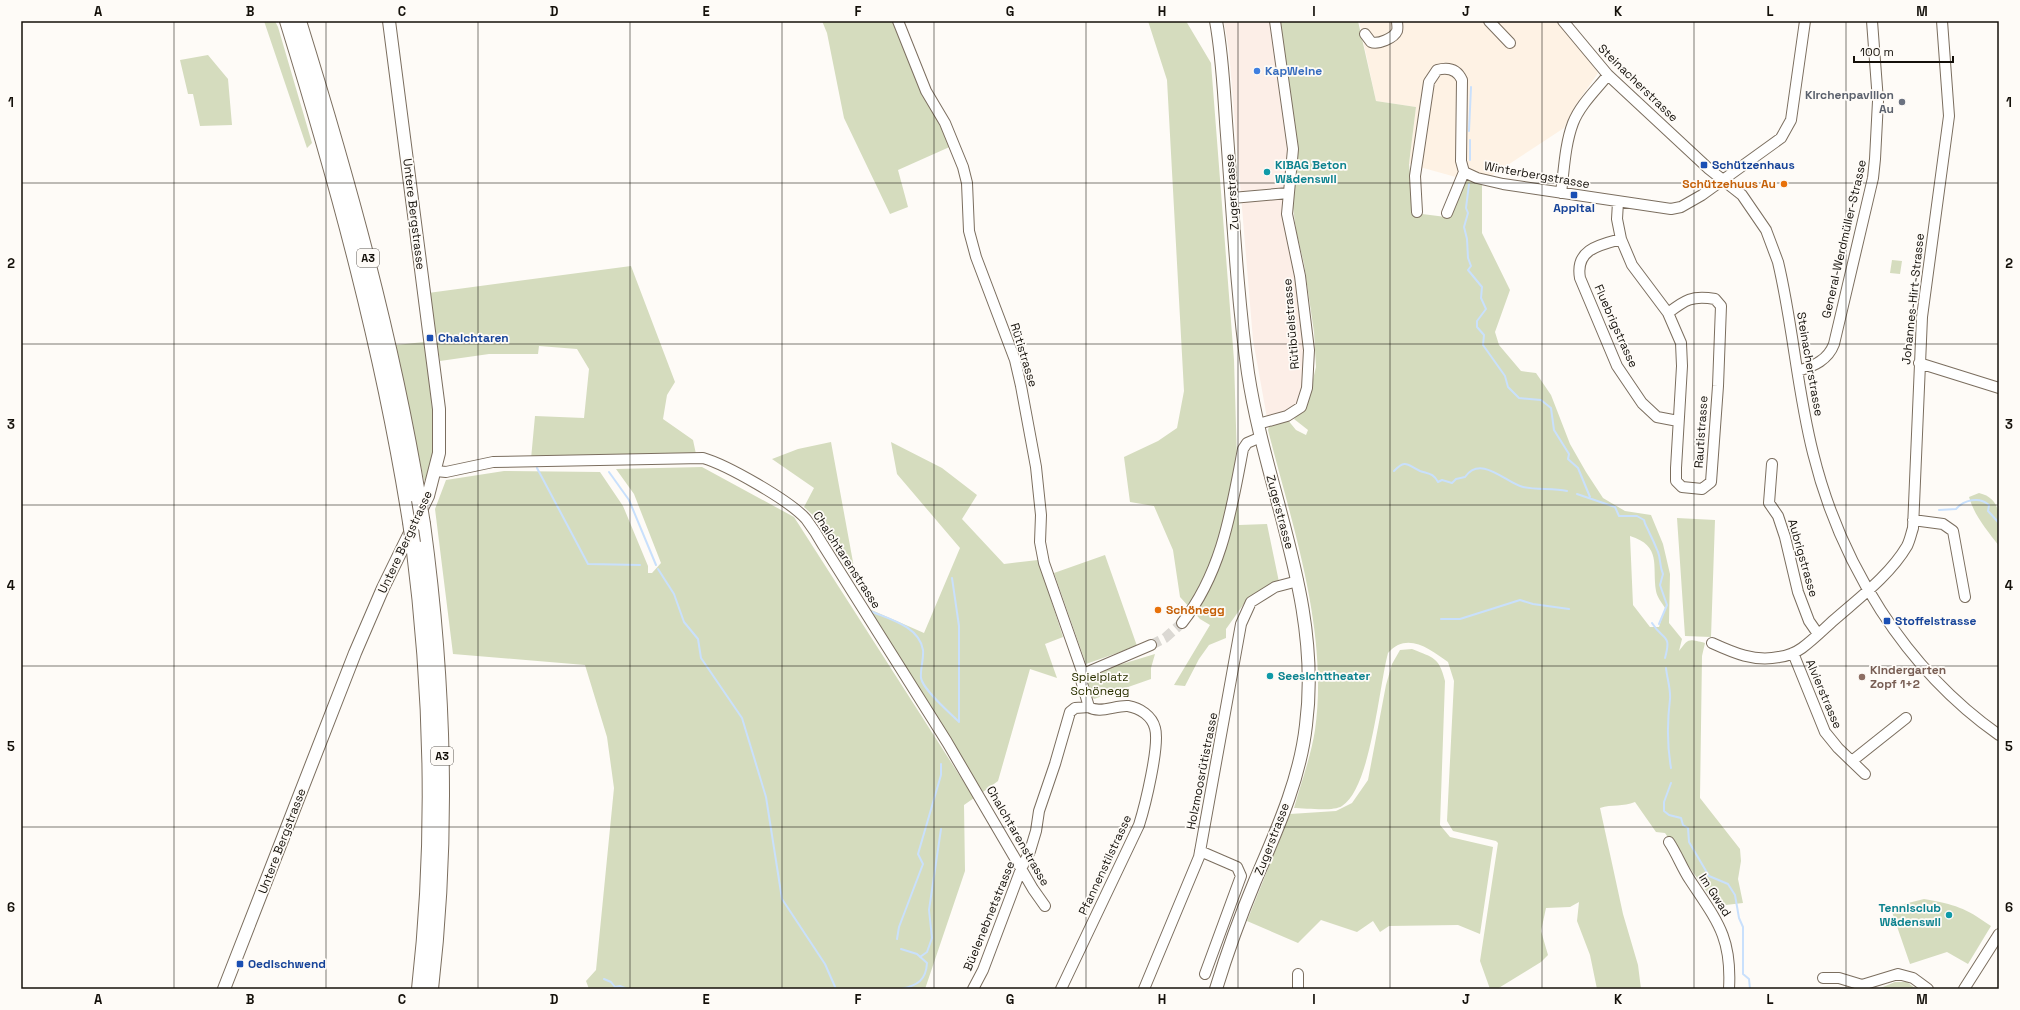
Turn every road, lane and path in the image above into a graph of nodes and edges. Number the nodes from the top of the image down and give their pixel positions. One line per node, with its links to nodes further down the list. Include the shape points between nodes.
1 (389, 21): 32 (main road, Untere Bergstrasse, via 439,408 439,453)
2 (898, 21): 43 (street, Rütistrasse, via 913,53 926,92 945,122 967,183 969,231 976,257 1015,360 1021,386 1036,467 1042,515 1040,542 1044,563)
3 (1216, 21): 19 (main road, Zugerstrasse, via 1223,75)
4 (1275, 21): 17 (street, Rütibüelstrasse, via 1293,149)
5 (1397, 21): 12 (street, via 1395,34 1380,43 1371,42)
6 (1490, 21): 13 (street)
7 (1563, 21): 14 (street, Steinacherstrasse)
8 (1805, 21): 16 (street, Winterbergstrasse, via 1788,127 1782,138)
9 (1872, 21): 26 (street, General-Werdmüller-Strasse, via 1878,101 1878,132 1873,178 1833,347 1825,358)
10 (1942, 21): 25 (street, Johannes-Hirt-Strasse, via 1949,116 1930,277 1923,311)
11 (290, 23): 34 (highway, A3, via 367,305); 34 (highway, A3, bridge, via 344,172 370,267 397,380 419,500)
12 (1365, 34)
13 (1510, 43)
14 (1608, 75): 16 (street, Steinacherstrasse); 18 (street, via 1573,122)
15 (1464, 172): 18 (street, Winterbergstrasse, via 1503,184); 21 (street, via 1461,161 1462,80 1456,72 1441,69 1434,73 1429,82 1415,176); 22 (street)
16 (1722, 180): 20 (street, Winterbergstrasse, via 1681,207 1662,208); 26 (street, Steinacherstrasse, via 1734,187 1749,203 1771,240 1781,273)
17 (1288, 193): 19 (street); 29 (street, Rütibüelstrasse, via 1287,214 1303,296 1309,372 1301,407 1287,416)
18 (1561, 193): 20 (street, Winterbergstrasse)
19 (1232, 198): 29 (main road, Zugerstrasse, via 1242,317)
20 (1618, 202): 23 (street, via 1617,219)
21 (1417, 212)
22 (1448, 213)
23 (1621, 239): 24 (street, via 1632,265); 28 (street, Fluebrigstrasse, via 1588,251 1582,256 1578,267 1580,278 1618,366 1642,403 1657,417)
24 (1668, 312): 28 (street, Rautistrasse, via 1677,332 1682,354); 28 (street, Rautistrasse, via 1685,300 1695,297 1715,299 1721,306 1714,448 1711,482 1706,487 1682,487 1676,481)
25 (1919, 363): 27 (street); 33 (street, Johannes-Hirt-Strasse)
26 (1798, 371): 36 (street, Steinacherstrasse, via 1812,451 1825,496)
27 (1999, 388)
28 (1678, 421)
29 (1258, 424): 30 (main road, Zugerstrasse)
30 (1261, 437): 35 (main road, Zugerstrasse); 38 (street, via 1247,443 1243,449 1231,515 1208,583)
31 (1772, 464): 39 (street, Aubrigstrasse, via 1769,503 1778,516 1786,537 1798,592 1809,622)
32 (436, 471): 51 (street, Chalchtarenstrasse, via 446,472 493,462 703,458 789,504 805,519 823,545 947,742); 57 (main road, Untere Bergstrasse, via 428,496 383,588 355,653)
33 (1913, 520): 36 (street, Johannes-Hirt-Strasse, via 1913,528 1906,546 1895,562); 37 (street, via 1943,524 1954,531)
34 (416, 523): 58 (highway, A3, bridge, via 413,543 426,669 430,770 427,890); 59 (highway, A3, via 436,635 442,743 440,864)
35 (1298, 581): 50 (street, Holzmoosrütistrasse, via 1275,587 1251,602 1241,624); 63 (main road, Zugerstrasse, via 1309,655 1306,728 1296,773 1282,815 1236,930)
36 (1868, 589): 39 (street); 46 (street, Steinacherstrasse, via 1889,624 1934,678)
37 (1965, 597)
38 (1182, 623)
39 (1818, 634): 42 (street)
40 (1712, 642): 42 (street, via 1730,652 1752,658 1775,658)
41 (1152, 645): 43 (street)
42 (1793, 653): 47 (street, Alvierstrasse, via 1825,732)
43 (1084, 674): 44 (street, Rütistrasse, via 1081,680)
44 (1089, 707): 51 (street, Büelenebnetstrasse, via 1075,708 1070,712 1039,811 1030,851); 61 (street, Pfannenstilstrasse, via 1096,710 1121,706 1142,711 1151,719 1156,738 1148,796 1140,825)
45 (1906, 718): 47 (street)
46 (1999, 735)
47 (1852, 761): 48 (street, Alvierstrasse)
48 (1865, 774)
49 (1669, 842): 65 (street, Im Gwad, via 1723,932 1729,956)
50 (1200, 851): 54 (street, via 1237,867 1241,876); 62 (street, Holzmoosrütistrasse)
51 (1021, 869): 52 (street, Chalchtarenstrasse); 60 (street, Büelenebnetstrasse, via 983,970)
52 (1045, 906)
53 (1999, 934): 67 (street)
54 (1205, 974)
55 (1298, 974): 64 (street)
56 (1823, 978): 66 (street, via 1839,978 1862,985 1898,974 1913,978)
57 (224, 989)
58 (419, 989)
59 (431, 989)
60 (973, 989)
61 (1061, 989)
62 (1144, 989)
63 (1216, 989)
64 (1300, 989)
65 (1729, 989)
66 (1928, 989)
67 (1964, 989)

